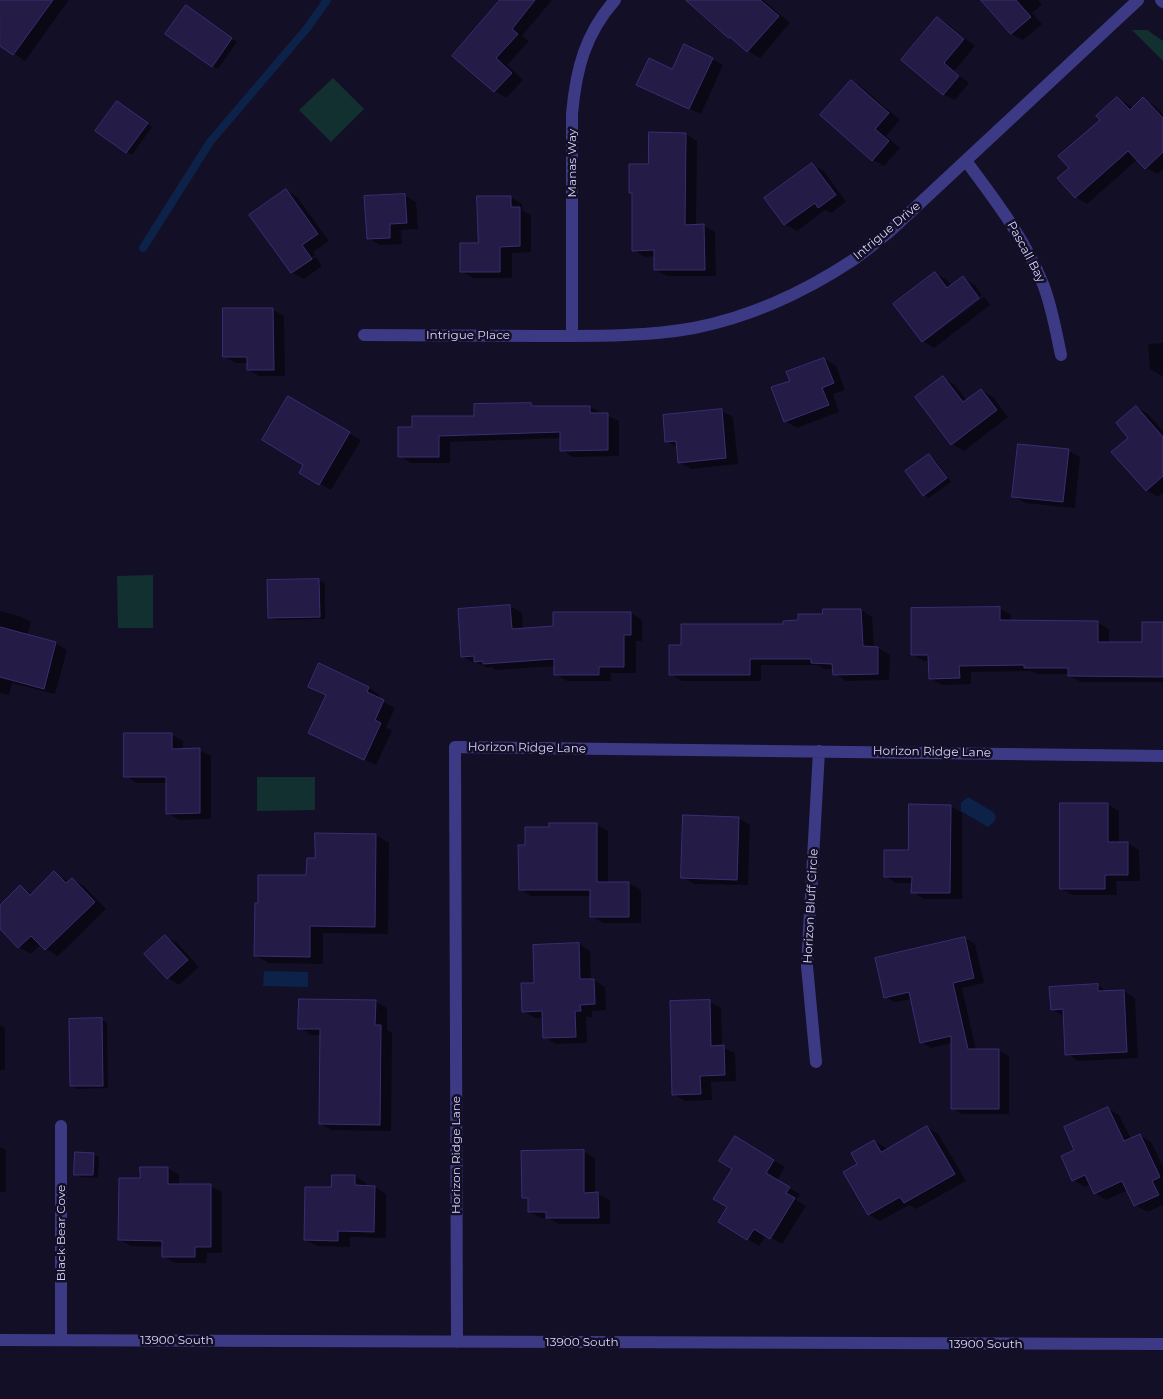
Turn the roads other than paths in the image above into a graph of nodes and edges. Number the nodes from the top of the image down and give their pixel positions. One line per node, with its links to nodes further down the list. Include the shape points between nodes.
1 (615, 0): 5 (street, Manas Way, via 589,38 573,95)
2 (1138, 0): 3 (street, Intrigue Drive)
3 (966, 161): 5 (street, Intrigue Drive, via 855,259 778,302 694,328); 6 (street, Pascall Bay, via 1030,256 1046,293)
4 (364, 335): 5 (street, Intrigue Place)
5 (572, 336)
6 (1062, 355)
7 (819, 751): 8 (street, Horizon Ridge Lane); 9 (street, Horizon Bluff Circle, via 807,966); 13 (street, Horizon Ridge Lane, via 455,747)
8 (1163, 756)
9 (816, 1062)
10 (61, 1126): 12 (street, Black Bear Cove)
11 (0, 1340): 12 (street, 13900 South)
12 (61, 1340): 13 (street, 13900 South)
13 (457, 1342): 14 (street, 13900 South)
14 (1163, 1344)

